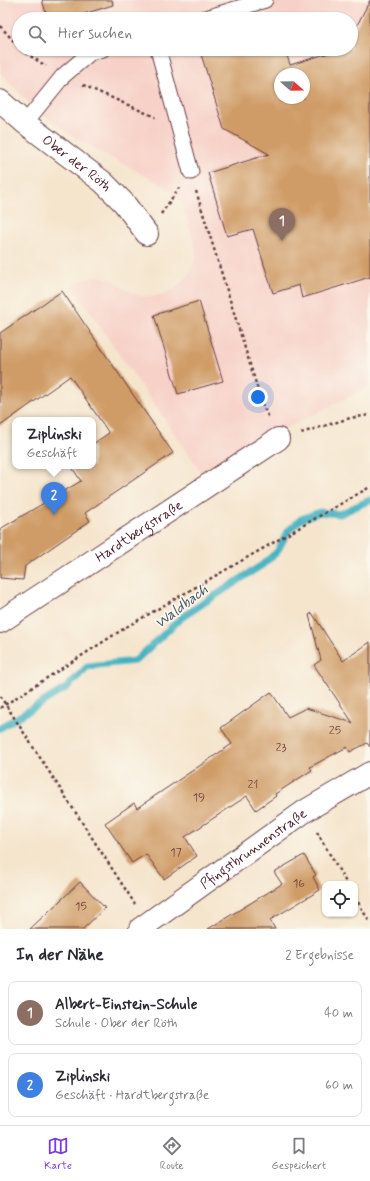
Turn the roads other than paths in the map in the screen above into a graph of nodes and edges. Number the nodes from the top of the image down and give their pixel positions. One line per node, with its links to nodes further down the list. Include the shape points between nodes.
1 (265, 0): 2 (lane)
2 (226, 12)
3 (86, 56): 6 (lane, via 63,76)
4 (160, 56): 7 (lane)
5 (0, 101): 6 (street, Ober der Röth)
6 (25, 123): 8 (street, Ober der Röth, via 103,182 124,203)
7 (191, 172)
8 (147, 234)
9 (278, 440): 10 (street, Hardtbergstraße)
10 (0, 622)
11 (370, 773): 12 (street, Pfingstbrunnenstraße, via 305,811)
12 (143, 926)

